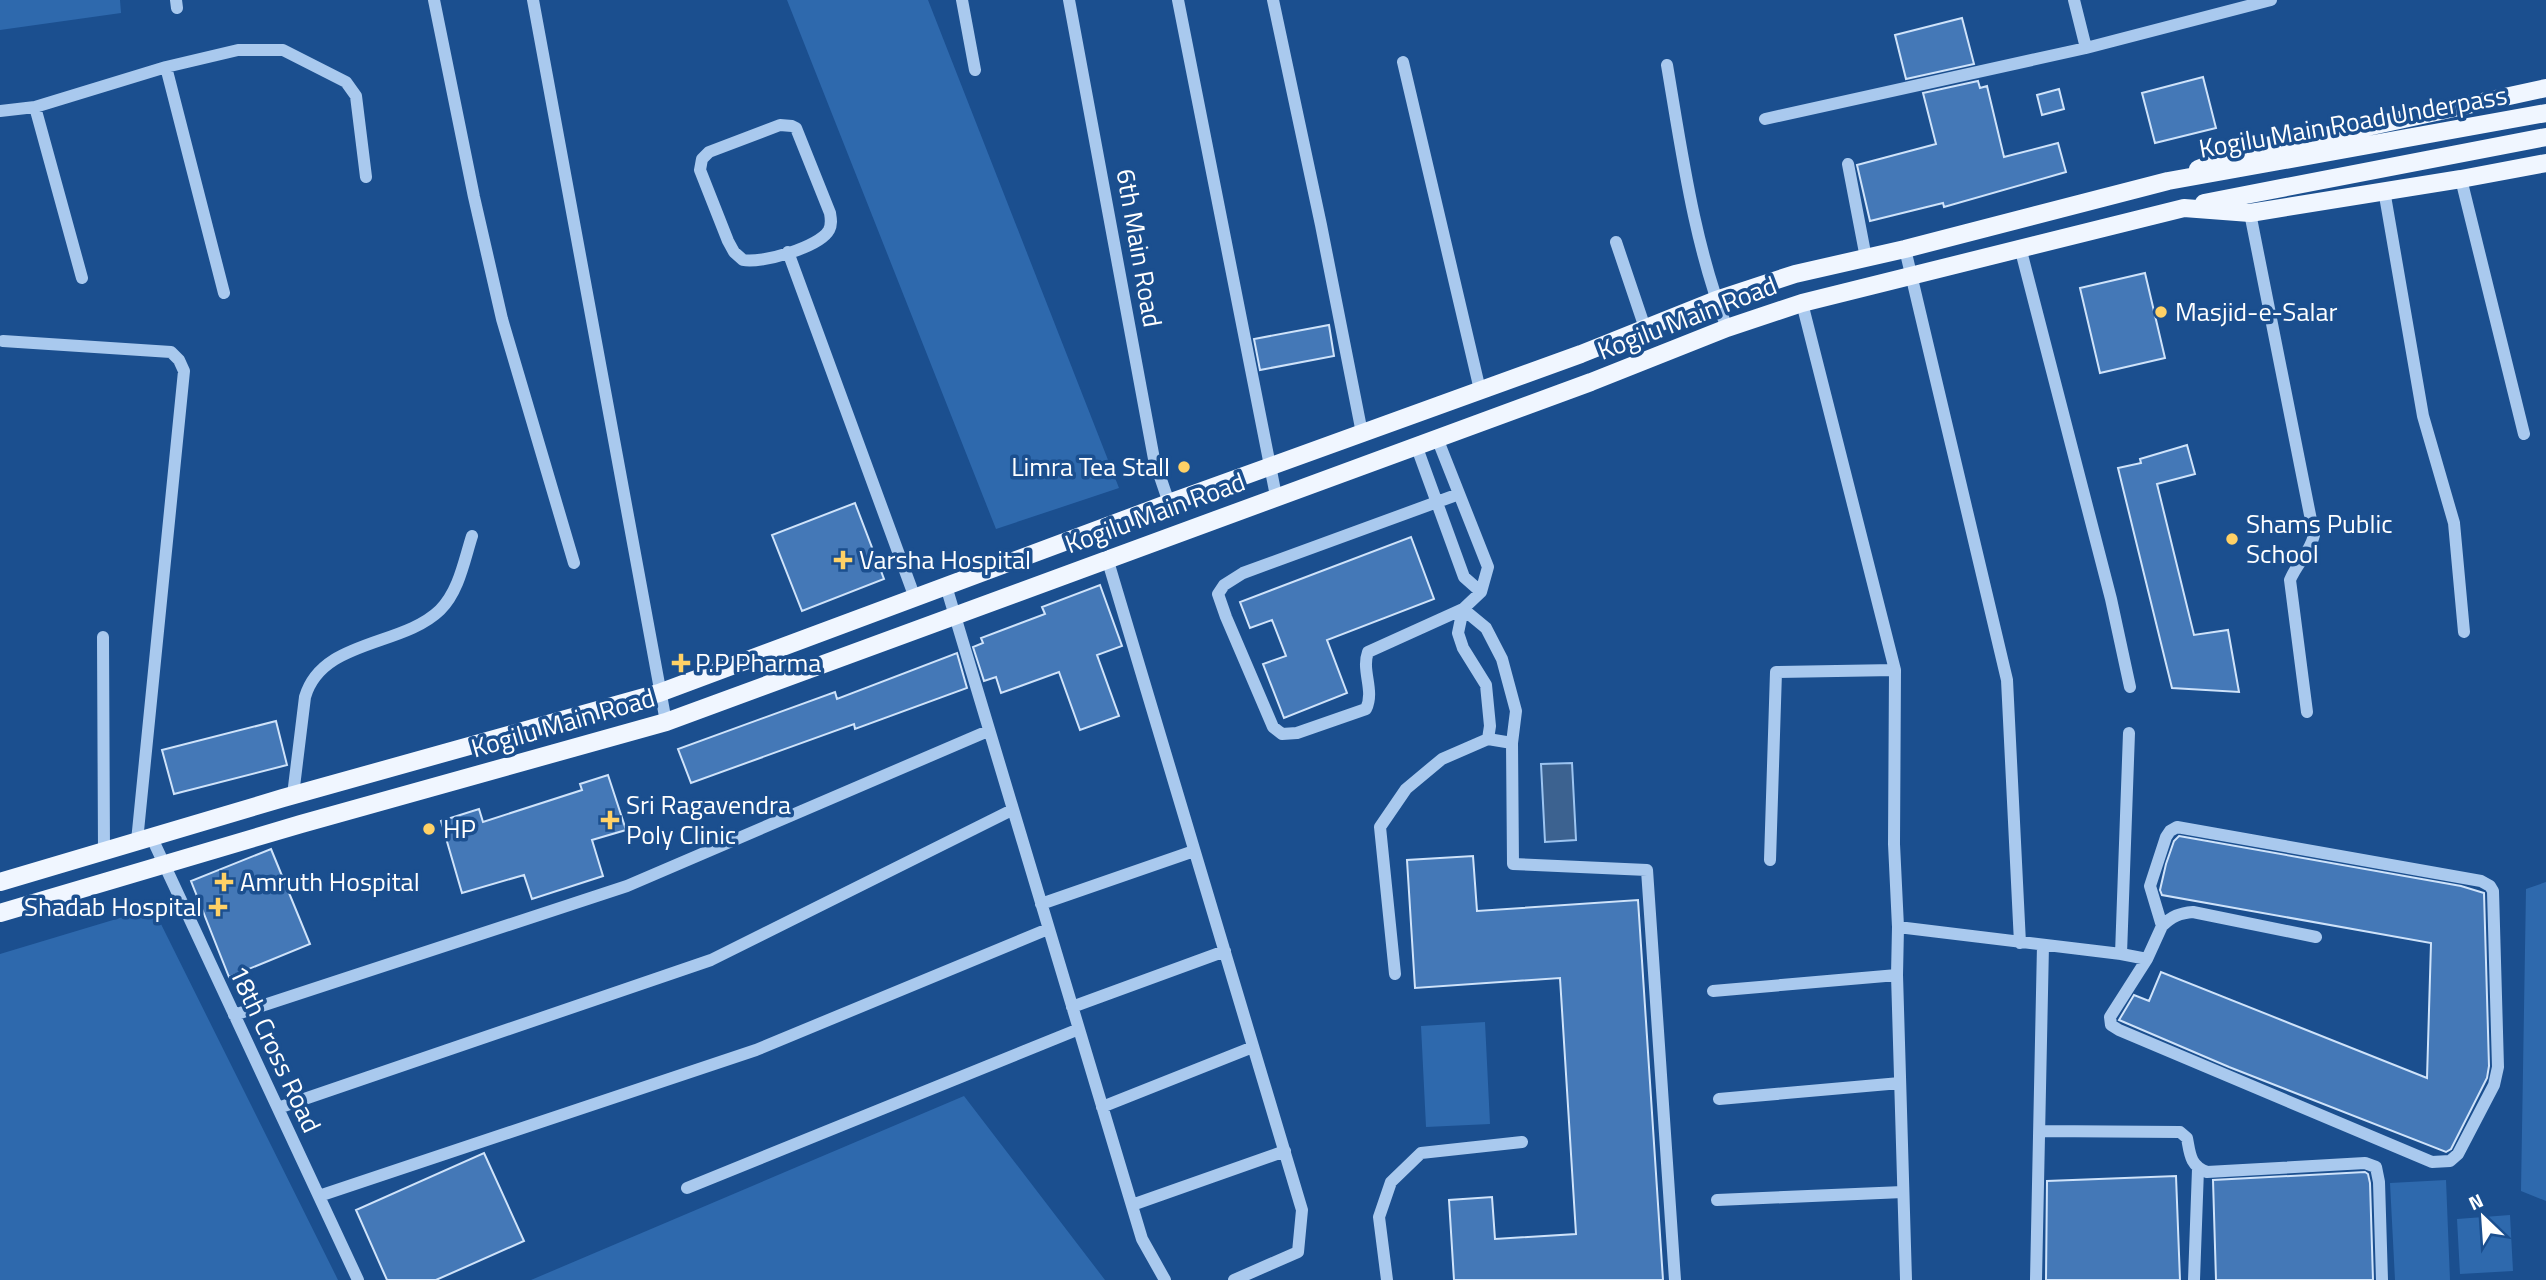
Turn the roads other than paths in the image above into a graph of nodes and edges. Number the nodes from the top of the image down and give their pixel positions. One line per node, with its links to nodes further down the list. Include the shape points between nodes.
1 (434, 0): 53 (street, via 502,319)
2 (533, 0): 63 (street)
3 (962, 0): 13 (street)
4 (1069, 0): 49 (street, 6th Main Road, via 1154,458)
5 (1178, 0): 46 (street)
6 (1273, 0): 42 (street)
7 (2074, 0): 9 (street)
8 (2271, 0): 9 (street)
9 (2086, 48): 18 (street)
10 (1403, 62): 41 (street)
11 (1667, 65): 36 (street, via 1691,204)
12 (166, 67): 15 (street); 22 (street, via 238,50 283,50 346,82 356,96); 35 (street)
13 (975, 70)
14 (2542, 89): 24 (main road, via 2248,149)
15 (35, 107): 16 (street); 34 (street)
16 (0, 111)
17 (2546, 113): 24 (main road, Kogilu Main Road Underpass)
18 (1765, 119)
19 (2546, 137): 26 (main road, Kogilu Main Road Underpass)
20 (2546, 163): 23 (main road, Kogilu Main Road)
21 (1848, 164): 32 (street)
22 (366, 177)
23 (2461, 179): 25 (main road, Kogilu Main Road); 43 (street)
24 (2168, 181): 30 (main road, Kogilu Main Road)
25 (2384, 190): 27 (main road, Kogilu Main Road); 59 (street, via 2423,416 2454,523)
26 (2184, 208): 27 (main road, Kogilu Main Road); 29 (main road, Kogilu Main Road)
27 (2250, 213): 64 (street, via 2314,535 2290,580)
28 (1616, 242): 38 (street)
29 (2020, 247): 33 (main road, Kogilu Main Road); 62 (street)
30 (1905, 249): 32 (main road, Kogilu Main Road); 33 (street)
31 (788, 252): 31 (street, via 749,261 734,252 701,170 702,159 709,152 779,125 796,128 831,220 822,237); 56 (street)
32 (1866, 258): 36 (main road, Kogilu Main Road)
33 (1911, 274): 37 (main road, Kogilu Main Road); 84 (street, via 2007,680)
34 (82, 278)
35 (224, 293)
36 (1716, 300): 38 (main road, Kogilu Main Road); 39 (street)
37 (1802, 303): 39 (main road, Kogilu Main Road); 61 (street)
38 (1645, 328): 41 (main road, Kogilu Main Road)
39 (1727, 328): 44 (main road, Kogilu Main Road)
40 (3, 341): 72 (street, via 171,352 184,372)
41 (1480, 390): 42 (main road, Kogilu Main Road)
42 (1362, 433): 46 (main road, Kogilu Main Road)
43 (2524, 434)
44 (1437, 438): 45 (main road, Kogilu Main Road); 47 (street)
45 (1416, 445): 48 (main road, Kogilu Main Road); 50 (street)
46 (1270, 467): 48 (street); 49 (main road, Kogilu Main Road)
47 (1459, 494): 50 (street); 55 (street, via 1488,567)
48 (1276, 496): 52 (main road, Kogilu Main Road)
49 (1169, 503): 54 (main road, Kogilu Main Road)
50 (1436, 503): 55 (street, via 1464,577); 57 (street, via 1243,573 1218,594 1273,727 1282,734 1366,709 1371,699 1365,661 1368,652)
51 (472, 536): 70 (street, via 453,593 429,620 338,657 309,683)
52 (1107, 558): 58 (main road, Kogilu Main Road); 74 (street)
53 (574, 564)
54 (946, 586): 56 (main road, Kogilu Main Road); 58 (street)
55 (1481, 592): 57 (street)
56 (915, 598): 63 (main road, Kogilu Main Road)
57 (1463, 609): 68 (street, via 1458,633 1486,685); 69 (street, via 1486,628 1502,659 1516,711)
58 (953, 615): 65 (main road, Kogilu Main Road); 66 (street)
59 (2464, 632)
60 (103, 637): 73 (street)
61 (1895, 670): 75 (street, via 1776,672); 81 (street)
62 (2130, 687)
63 (659, 693): 65 (street); 70 (main road, Kogilu Main Road)
64 (2307, 712)
65 (666, 722): 76 (main road, Kogilu Main Road)
66 (988, 731): 71 (street); 93 (street, via 627,886)
67 (2129, 733): 87 (street)
68 (1488, 739): 69 (street); 89 (street, via 1442,760 1406,789 1380,827)
69 (1512, 743): 113 (street, via 1513,864 1647,870)
70 (293, 795): 72 (main road, Kogilu Main Road)
71 (1012, 810): 78 (street); 99 (street, via 710,960)
72 (144, 838): 73 (main road, Kogilu Main Road); 76 (street, 18th Cross Road)
73 (104, 851): 77 (main road, Kogilu Main Road)
74 (1195, 851): 78 (street); 86 (street)
75 (1770, 860)
76 (164, 864): 79 (main road, Kogilu Main Road); 93 (street, 18th Cross Road)
77 (0, 882)
78 (1041, 904): 82 (street)
79 (0, 913)
80 (2162, 926): 83 (street, via 2180,913 2193,912); 88 (street); 88 (street, via 2150,886 2166,836 2177,827 2481,881 2493,891 2498,1067 2494,1085 2458,1154 2450,1161 2432,1162 2111,1025 2110,1017)
81 (1898, 927): 84 (street); 90 (street)
82 (1048, 929): 92 (street); 106 (street, via 756,1050)
83 (2316, 937)
84 (2020, 943): 85 (street)
85 (2043, 945): 87 (street); 100 (street)
86 (1224, 951): 92 (street); 95 (street)
87 (2121, 954): 88 (street)
88 (2147, 960)
89 (1395, 974)
90 (1897, 975): 91 (street); 96 (street)
91 (1713, 991)
92 (1072, 1007): 94 (street)
93 (234, 1015): 99 (street, 18th Cross Road)
94 (1079, 1029): 98 (street); 104 (street)
95 (1253, 1047): 98 (street); 102 (street)
96 (1900, 1083): 97 (street); 105 (street)
97 (1720, 1099)
98 (1102, 1107): 108 (street)
99 (278, 1108): 106 (street, 18th Cross Road)
100 (2039, 1131): 103 (street, via 2180,1132 2187,1138 2191,1160); 115 (street)
101 (1522, 1142): 112 (street, via 1421,1153 1391,1182 1379,1217)
102 (1285, 1151): 108 (street); 111 (street, via 1302,1210 1298,1252)
103 (2198, 1169): 116 (street); 117 (street, via 2365,1163 2376,1167)
104 (687, 1188)
105 (1903, 1192): 107 (street); 114 (street)
106 (319, 1196): 109 (street, 18th Cross Road)
107 (1717, 1200)
108 (1132, 1205): 110 (street, via 1142,1239)
109 (358, 1280)
110 (1165, 1280)
111 (1234, 1280)
112 (1387, 1280)
113 (1675, 1280)
114 (1906, 1280)
115 (2036, 1280)
116 (2194, 1280)
117 (2382, 1280)

